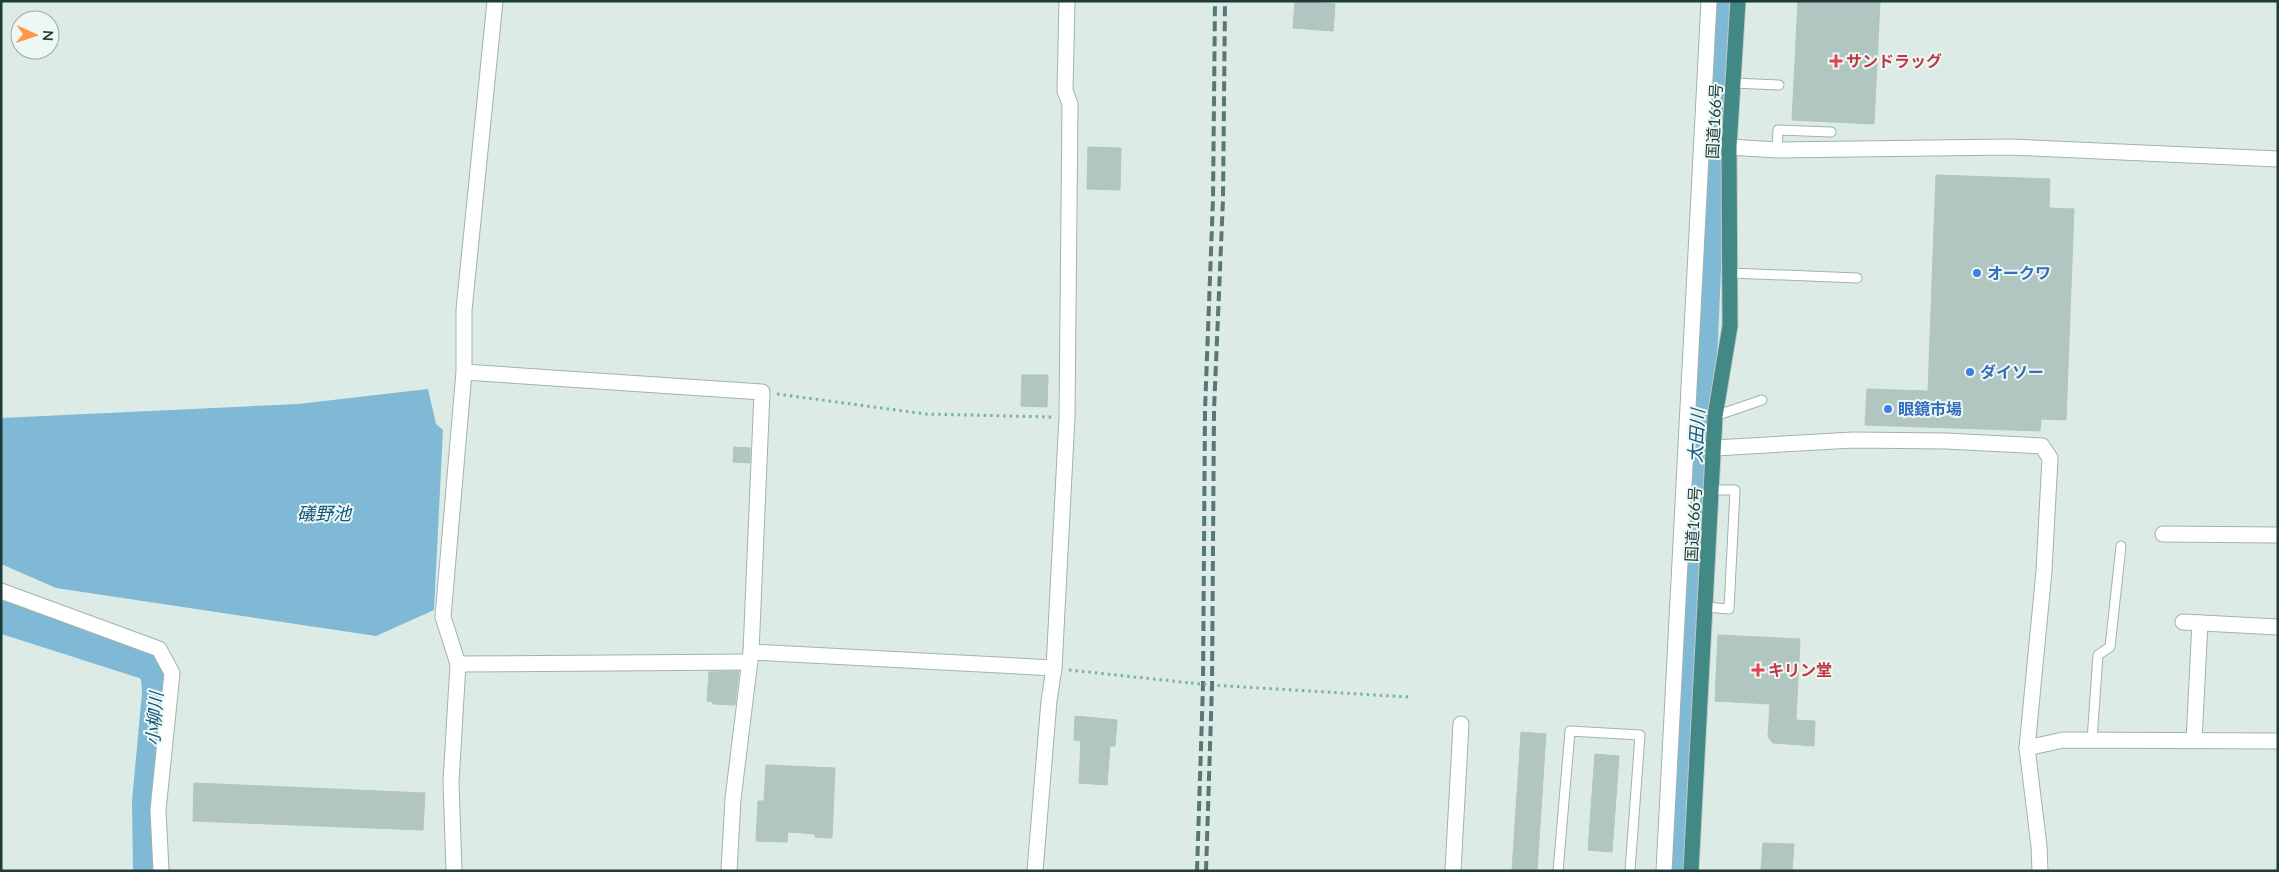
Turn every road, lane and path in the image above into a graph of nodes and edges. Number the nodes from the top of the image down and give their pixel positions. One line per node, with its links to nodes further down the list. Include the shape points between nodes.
1 (495, 1): 13 (street, via 464,310)
2 (1067, 1): 17 (street, via 1065,91 1070,104)
3 (1709, 1): 44 (street)
4 (1738, 1): 5 (highway, 国道166号)
5 (1733, 83): 6 (lane); 8 (highway, 国道166号)
6 (1779, 85)
7 (1831, 132): 9 (lane, via 1778,130)
8 (1729, 147): 9 (street); 11 (highway, 国道166号)
9 (1777, 150): 10 (street, via 2008,147)
10 (2278, 159)
11 (1731, 273): 12 (lane); 16 (highway, 国道166号, via 1730,326)
12 (1857, 278)
13 (464, 372): 14 (street); 29 (street, via 443,617)
14 (762, 392): 17 (path, via 926,414); 28 (street)
15 (1762, 400): 16 (lane)
16 (1715, 416): 18 (highway, 国道166号)
17 (1067, 417): 30 (street)
18 (1715, 448): 19 (highway, 国道166号); 36 (street, via 1853,440 2042,446 2050,458 2044,571)
19 (1712, 490): 24 (highway, 国道166号); 24 (lane, via 1735,490 1729,609)
20 (2162, 534): 21 (street)
21 (2278, 535)
22 (2121, 546): 33 (lane, via 2110,647 2098,655)
23 (1, 591): 37 (street, via 159,649 172,674 158,810)
24 (1706, 607): 45 (highway, 国道166号)
25 (2183, 622): 26 (street)
26 (2200, 623): 27 (street); 34 (street)
27 (2278, 627)
28 (750, 657): 29 (street); 30 (street); 39 (street, via 732,799)
29 (458, 664): 38 (street, via 451,782)
30 (1054, 668): 31 (path, bridge, via 1211,685); 40 (street)
31 (1408, 697)
32 (1461, 724): 41 (street)
33 (2092, 740): 34 (street); 36 (street, via 2063,740)
34 (2194, 740): 35 (street)
35 (2278, 741)
36 (2027, 748): 46 (street)
37 (161, 871)
38 (454, 871)
39 (729, 871)
40 (1035, 871)
41 (1453, 871)
42 (1558, 871): 43 (lane, via 1570,731 1640,735)
43 (1630, 871)
44 (1664, 871)
45 (1691, 871)
46 (2040, 871)

